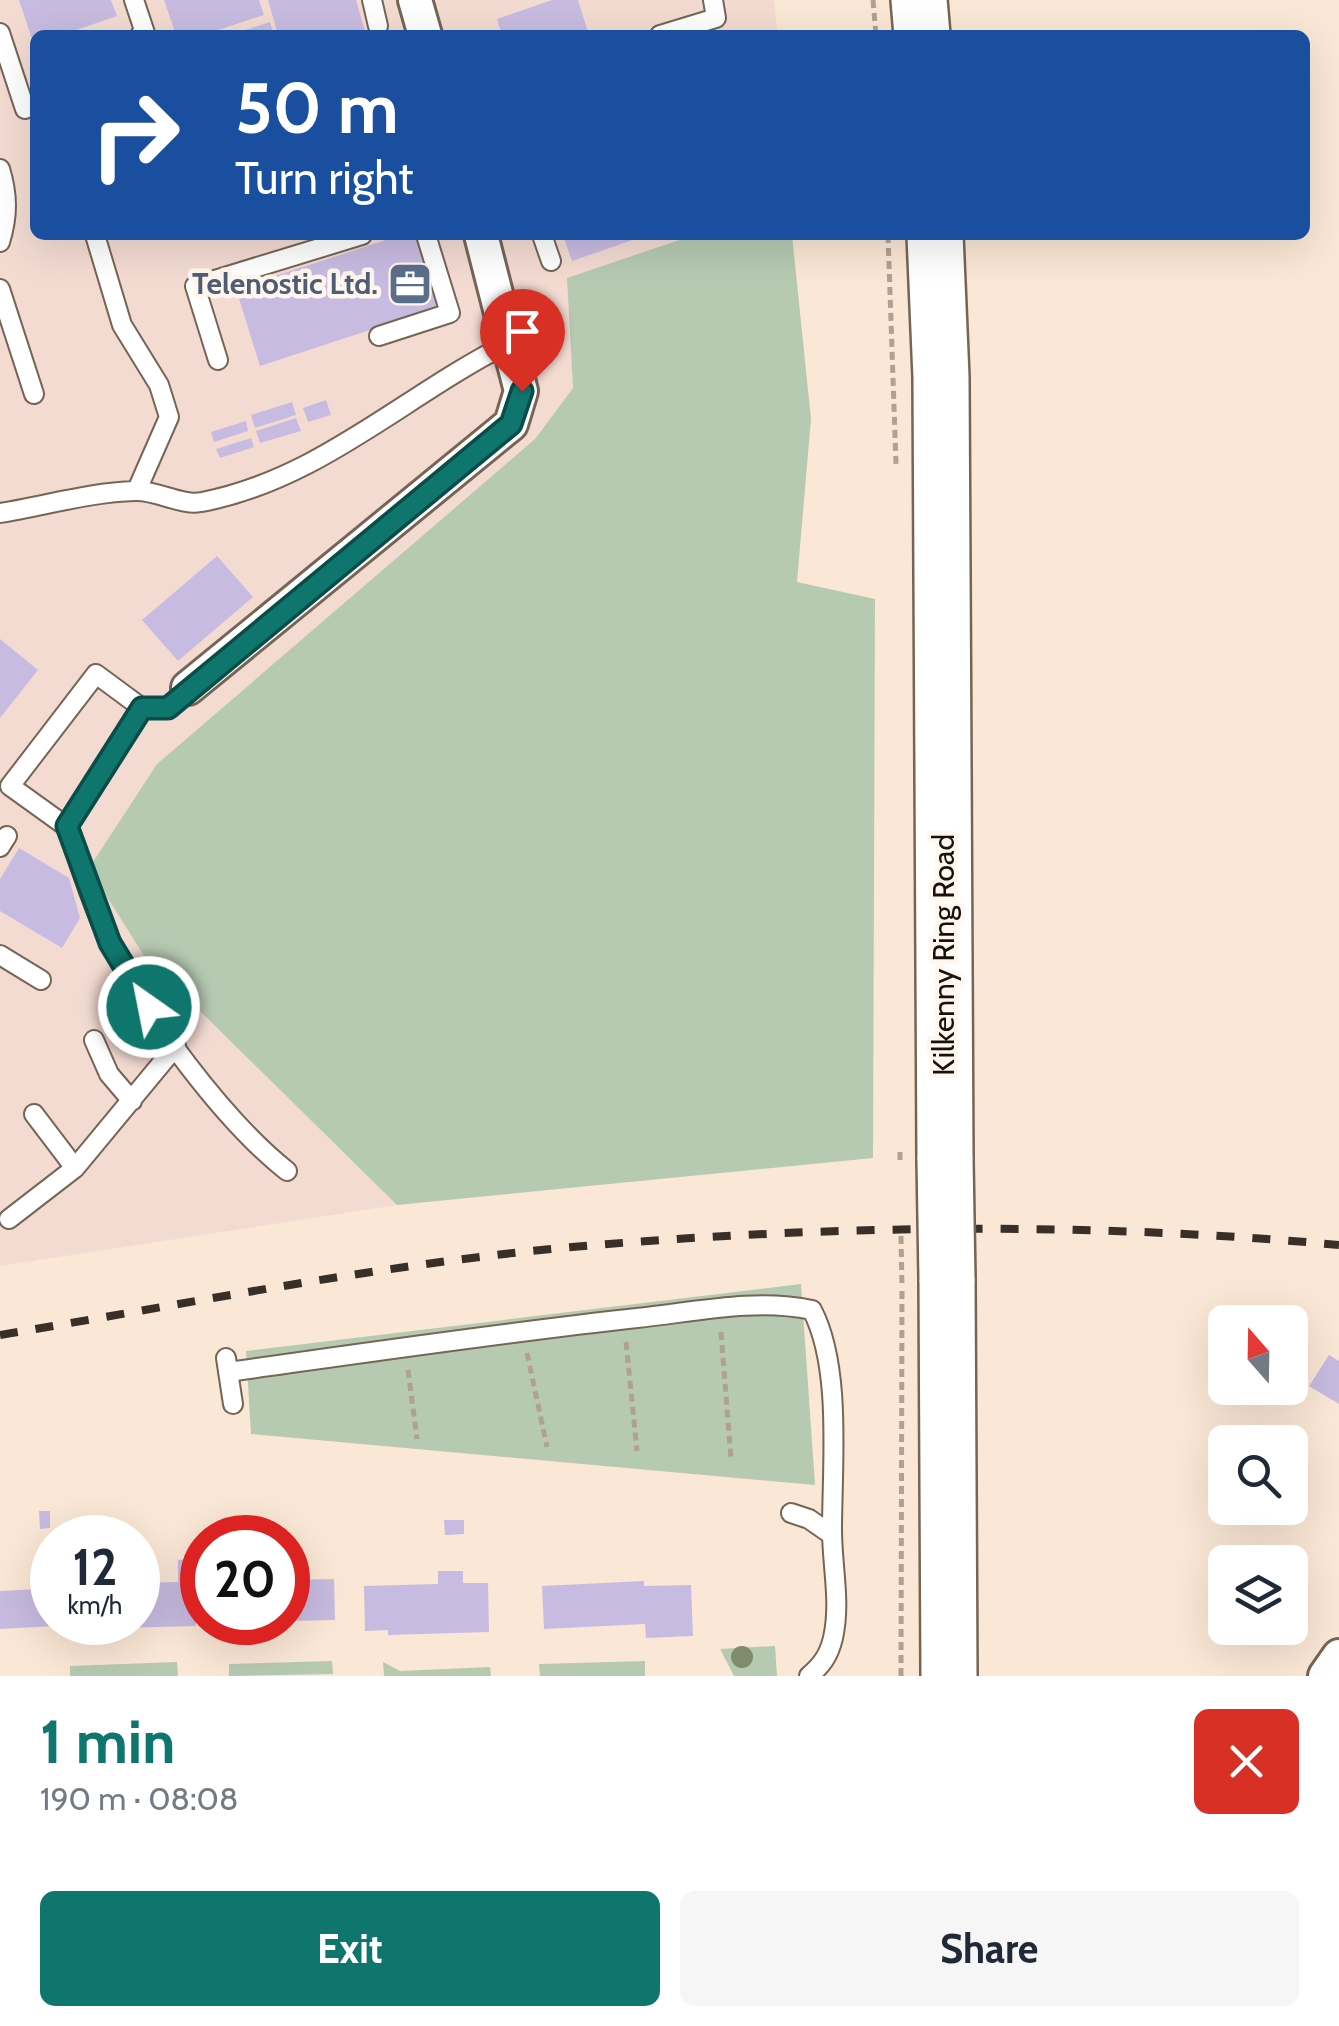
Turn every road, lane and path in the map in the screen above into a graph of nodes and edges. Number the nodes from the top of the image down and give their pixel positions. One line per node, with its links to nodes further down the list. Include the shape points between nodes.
1 (134, 0): 8 (lane)
2 (372, 0): 7 (lane)
3 (415, 0): 9 (street)
4 (713, 0): 10 (lane, via 716,18)
5 (873, 0): 11 (path)
6 (919, 0): 12 (highway)
7 (378, 26)
8 (144, 30)
9 (424, 30)
10 (676, 30)
11 (876, 30)
12 (922, 30)
13 (0, 33): 15 (lane)
14 (30, 72): 15 (lane)
15 (14, 77): 16 (lane)
16 (25, 109)
17 (0, 169): 24 (lane, via 7,192)
18 (96, 240): 31 (lane, via 122,325 159,385 169,417)
19 (346, 240): 29 (lane, via 195,286)
20 (428, 240): 27 (lane, via 450,313)
21 (482, 240): 28 (street)
22 (544, 240): 25 (lane)
23 (935, 240): 46 (highway, Kilkenny Ring Road, bridge, via 945,1160)
24 (0, 242)
25 (550, 261)
26 (0, 289): 30 (lane)
27 (379, 336)
28 (511, 342): 31 (lane, via 465,365 358,439 278,479 198,503); 33 (street, via 522,391 511,424)
29 (218, 360)
30 (34, 394)
31 (137, 490): 32 (lane)
32 (0, 513)
33 (188, 688): 34 (lane, via 168,708)
34 (142, 708): 35 (lane, via 96,674); 36 (lane)
35 (5, 784): 36 (lane)
36 (67, 826): 40 (lane, via 110,943)
37 (0, 956): 38 (lane)
38 (41, 980)
39 (94, 1040): 41 (lane, via 109,1074)
40 (176, 1046): 41 (lane); 44 (lane, via 262,1151)
41 (132, 1101): 43 (lane)
42 (34, 1114): 43 (lane)
43 (75, 1168): 45 (lane)
44 (287, 1171)
45 (10, 1219)
46 (925, 1284): 60 (path); 61 (highway, Kilkenny Ring Road)
47 (720, 1309): 48 (lane); 55 (path); 57 (lane, via 779,1303 812,1310 826,1335)
48 (624, 1320): 49 (lane); 54 (path)
49 (524, 1330): 50 (lane); 53 (path)
50 (405, 1347): 51 (lane, via 227,1365); 52 (path)
51 (233, 1404)
52 (417, 1439)
53 (546, 1447)
54 (637, 1451)
55 (731, 1459)
56 (791, 1513): 57 (lane)
57 (832, 1535): 59 (lane, via 838,1591 833,1636 823,1665)
58 (1339, 1656): 62 (street)
59 (809, 1676)
60 (901, 1676)
61 (949, 1676)
62 (1326, 1676)

